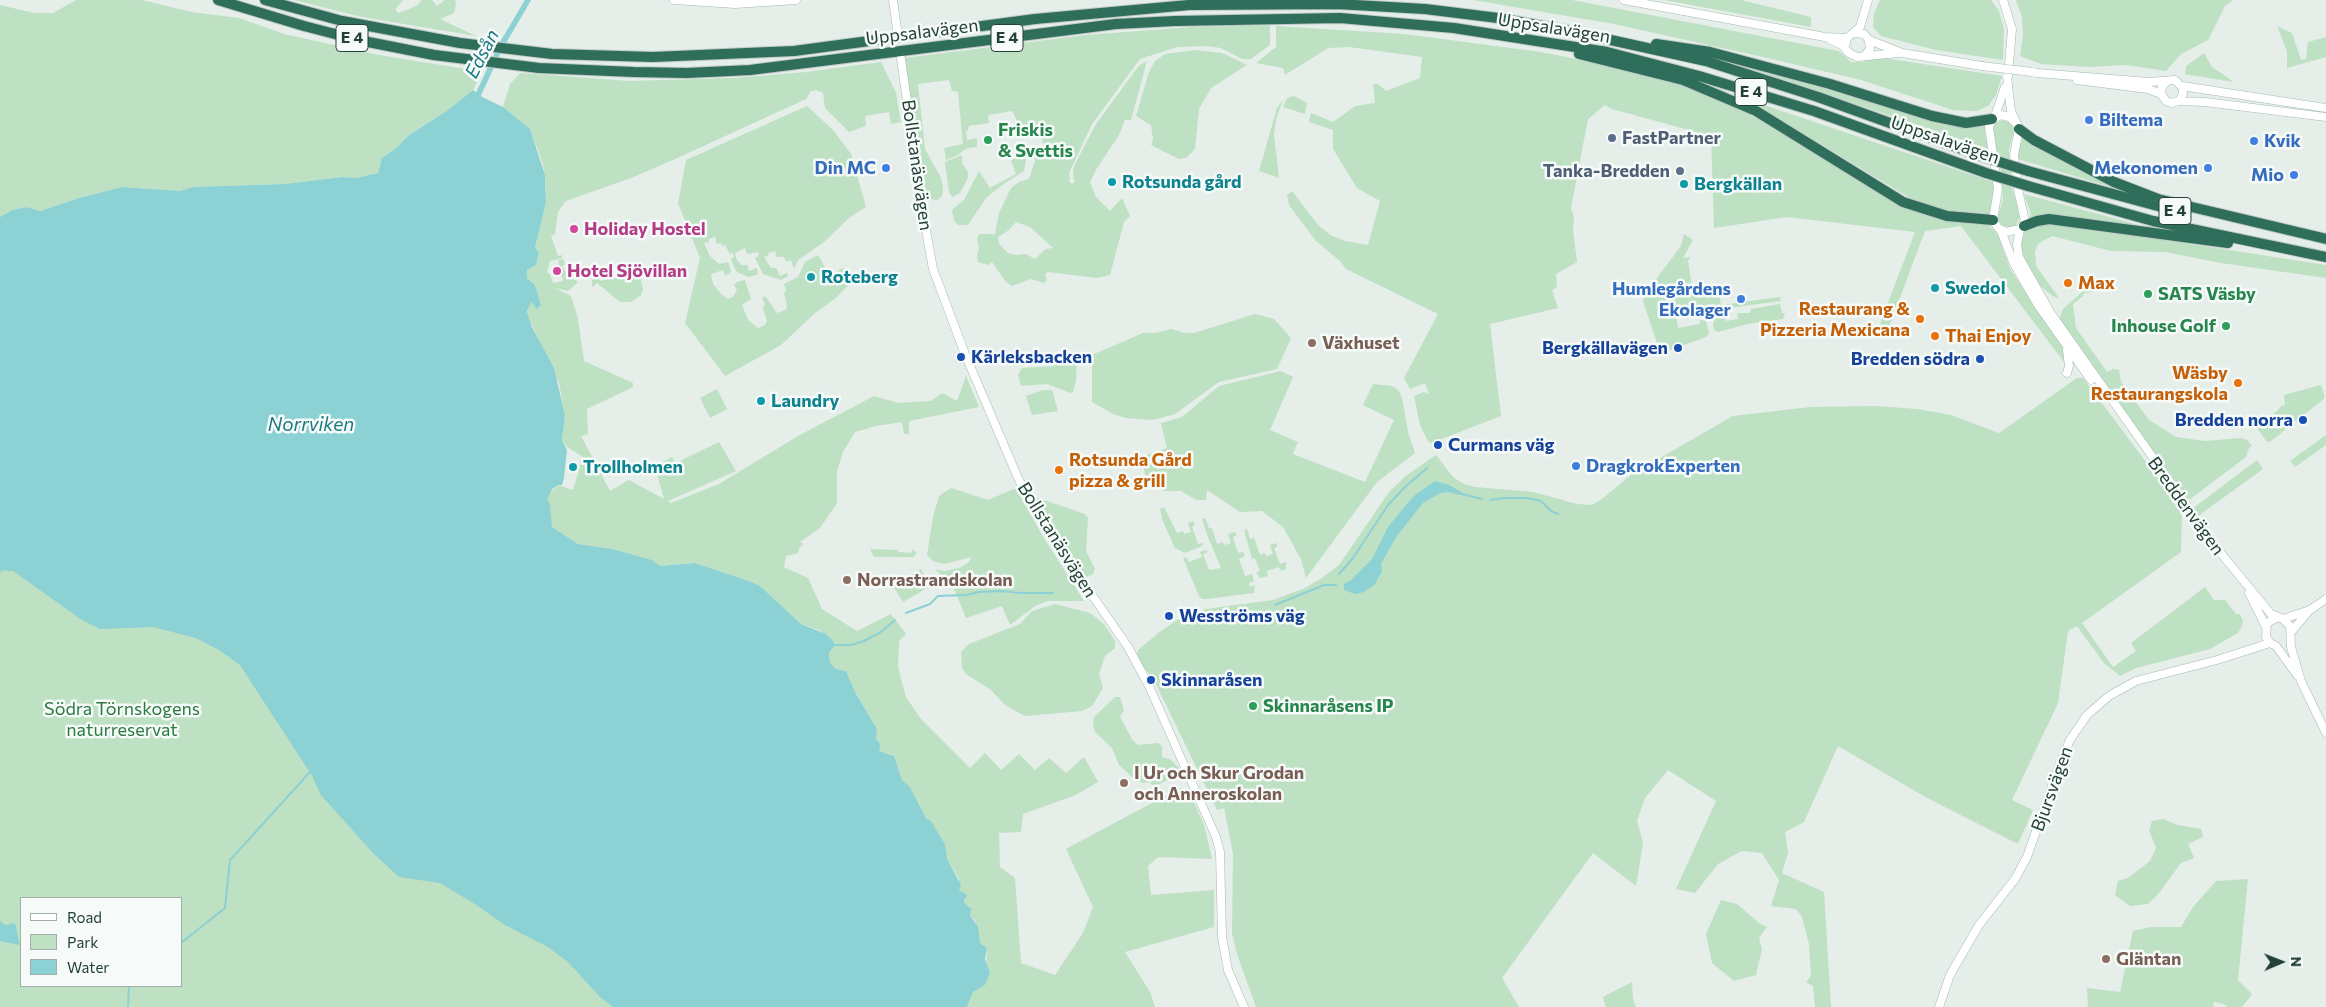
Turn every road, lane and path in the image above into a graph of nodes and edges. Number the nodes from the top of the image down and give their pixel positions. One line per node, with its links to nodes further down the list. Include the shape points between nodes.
1 (218, 0): 13 (highway, Uppsalavägen / E 4, via 358,40 489,63 634,72 750,70 1116,24 1234,18 1340,18)
2 (265, 0): 11 (highway, Uppsalavägen / E 4, via 399,33 497,48 552,54 653,57 794,51 1100,12 1189,5 1337,4 1425,9)
3 (674, 0): 4 (street, via 735,4)
4 (796, 0)
5 (894, 0): 10 (street)
6 (1624, 0): 14 (street)
7 (1868, 0): 9 (street)
8 (2003, 0): 21 (street, via 2012,28)
9 (1863, 11): 12 (street, via 1860,27); 15 (street)
10 (897, 29)
11 (1570, 31): 27 (highway, via 1710,52 1966,123); 33 (highway, Uppsalavägen / E 4, bridge, via 1706,61 2028,171 2155,207)
12 (1851, 35): 14 (street); 15 (street, via 1864,34); 16 (street)
13 (1510, 36): 30 (highway, via 1683,80 1756,111 1903,202 1947,216); 34 (highway, Uppsalavägen / E 4, bridge, via 1606,52 1699,76 1814,112 1986,173 2152,222)
14 (1824, 37): 16 (street)
15 (1868, 38): 17 (street); 18 (street, via 1870,48)
16 (1846, 50): 18 (street, via 1852,56)
17 (1902, 53): 18 (street); 20 (street, bridge)
18 (1865, 55)
19 (901, 59): 49 (street, Bollstanäsvägen, via 933,269 1018,478 1048,531 1128,648 1149,686 1216,837 1220,852 1222,937 1228,970)
20 (2034, 73): 22 (street); 24 (street, via 2148,89)
21 (2007, 77): 27 (street); 29 (street, via 2010,103)
22 (2166, 82): 23 (street, via 2175,80); 24 (street)
23 (2182, 86): 25 (street, via 2183,94); 26 (street)
24 (2161, 94): 25 (street, via 2168,102)
25 (2179, 101): 28 (street)
26 (2326, 108)
27 (1994, 117): 29 (street, via 2009,117); 30 (street, via 1989,127 1998,189)
28 (2326, 117)
29 (2018, 126): 31 (street, Breddenvägen, via 2014,155 2025,216); 33 (highway, via 2034,140 2114,182 2158,199)
30 (1993, 220): 32 (street, Breddenvägen)
31 (2022, 228): 32 (street, via 2011,232); 34 (highway, via 2037,221 2064,221); 37 (street, Breddenvägen, via 2019,257 2035,288)
32 (2001, 230): 35 (street, Breddenvägen, via 2014,264)
33 (2326, 239)
34 (2323, 257)
35 (2064, 341): 36 (street, via 2070,366); 37 (street, Breddenvägen)
36 (2067, 373)
37 (2130, 428): 38 (street, Breddenvägen)
38 (2243, 583): 41 (street, Breddenvägen, via 2272,614); 42 (street, Breddenvägen)
39 (2326, 599): 40 (street)
40 (2310, 610): 41 (street); 43 (street)
41 (2281, 618): 42 (street, via 2270,620); 43 (street, Breddenvägen)
42 (2265, 630): 45 (street, Breddenvägen); 46 (street, Bjursvägen, via 2259,639)
43 (2292, 631): 44 (street, Breddenvägen)
44 (2290, 640): 45 (street); 47 (street, Breddenvägen)
45 (2273, 645): 46 (street, Bjursvägen); 47 (street, Breddenvägen)
46 (2237, 652): 50 (street, Bjursvägen, via 2136,681 2108,696 2087,714 2060,763 2027,857 2015,879 1979,925 1950,975)
47 (2301, 681): 48 (street, Breddenvägen)
48 (2326, 733)
49 (1244, 1007)
50 (1939, 1007)

